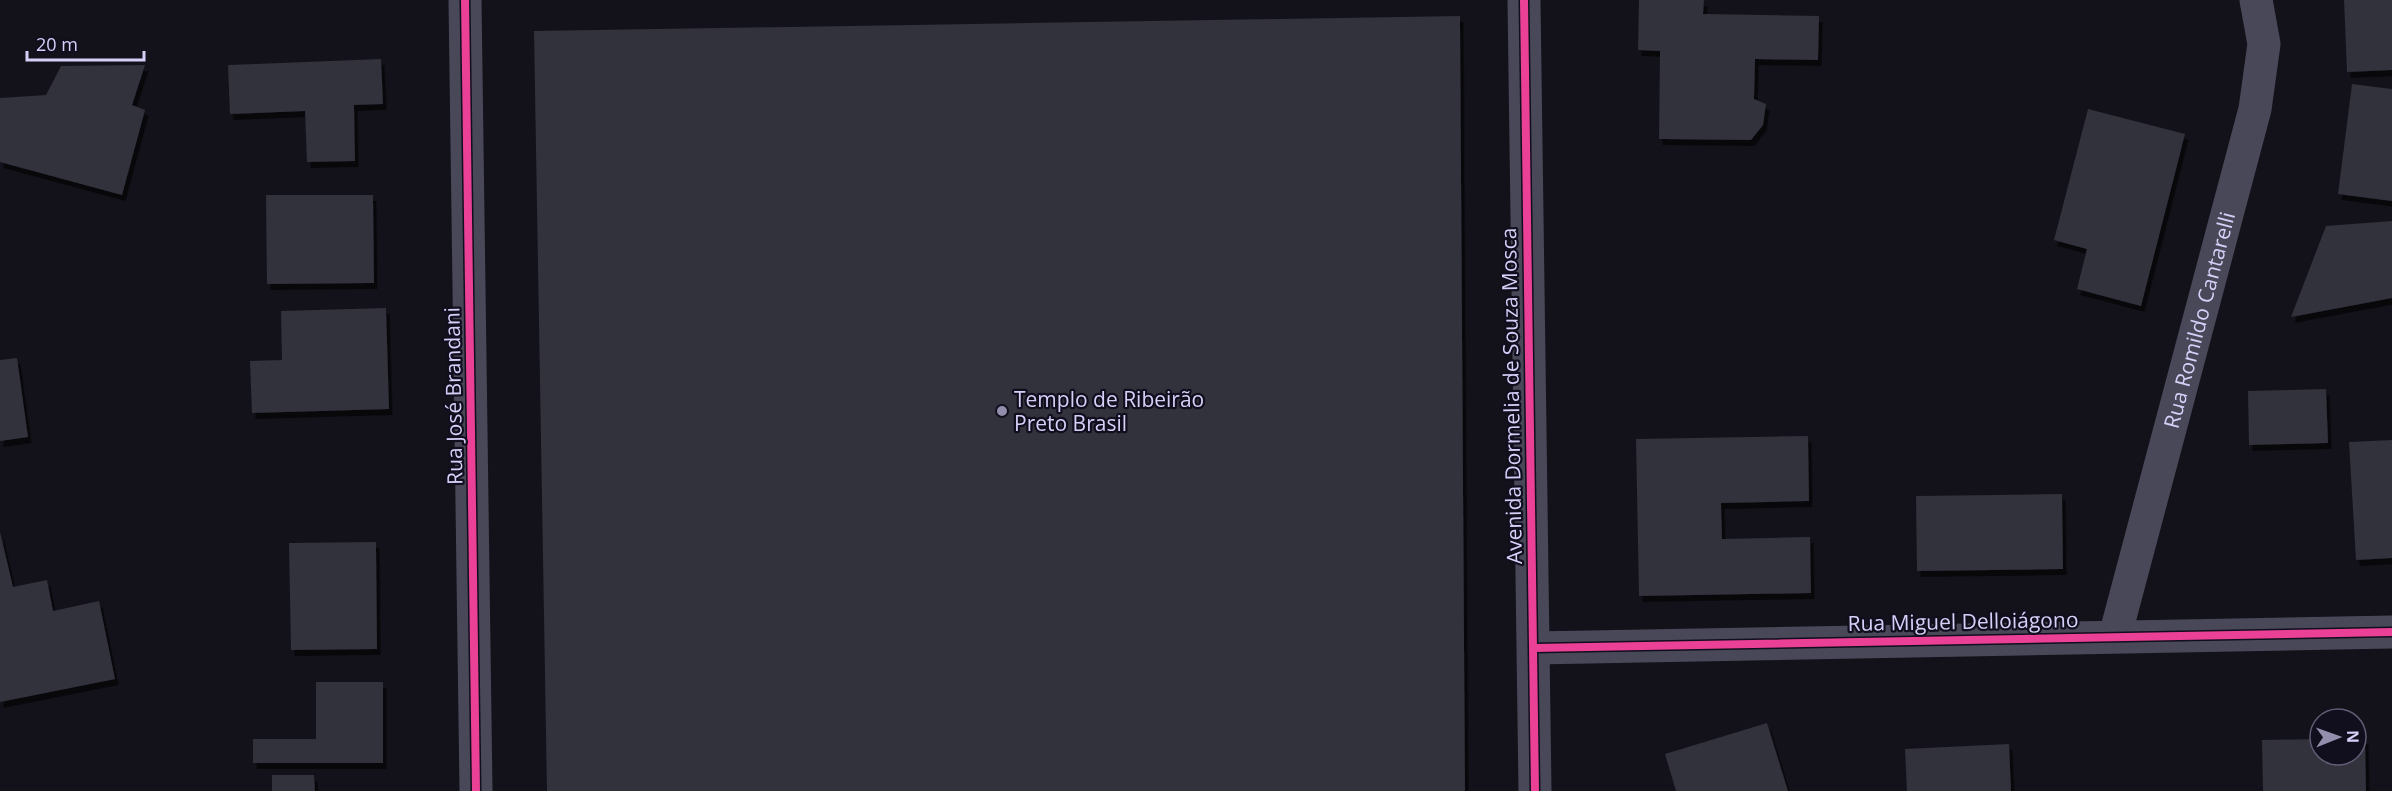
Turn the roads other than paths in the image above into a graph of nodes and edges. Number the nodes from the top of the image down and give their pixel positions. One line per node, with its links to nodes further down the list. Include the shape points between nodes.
1 (465, 0): 7 (street, Rua José Brandani)
2 (1524, 0): 6 (street, Avenida Dormelia de Souza Mosca)
3 (2256, 0): 5 (street, Rua Romildo Cantarelli, via 2264,44 2255,109)
4 (2392, 632): 5 (street, Rua Miguel Delloiágono)
5 (2115, 636): 6 (street, Rua Miguel Delloiágono)
6 (1534, 648): 8 (street, Avenida Dormelia de Souza Mosca)
7 (476, 791)
8 (1535, 791)

